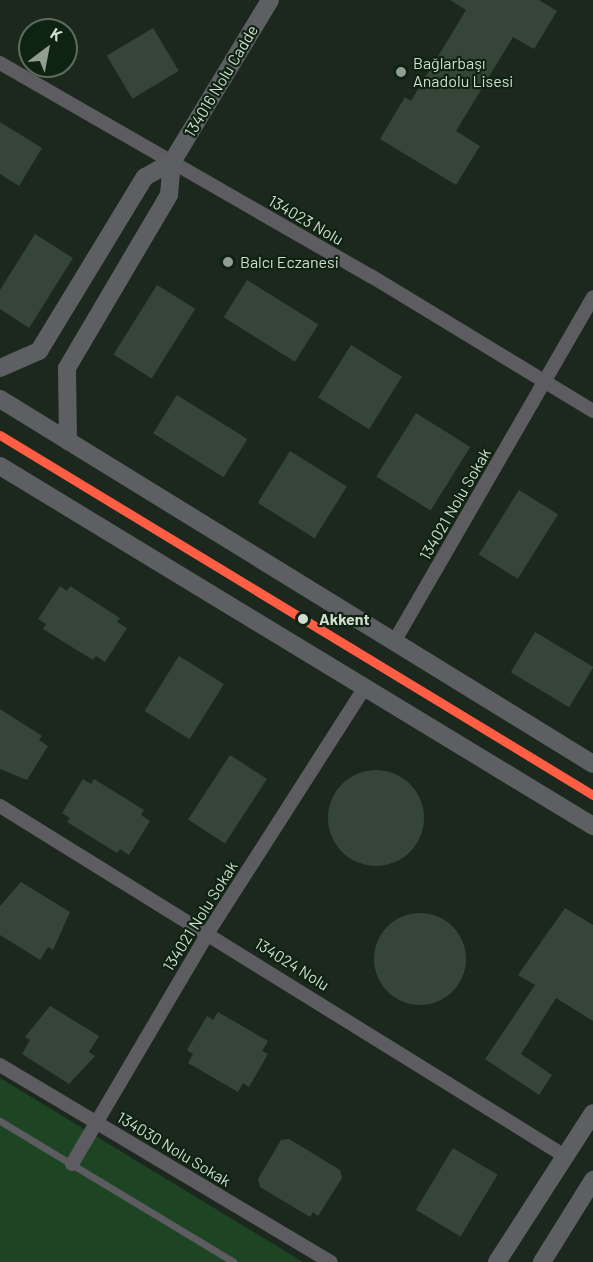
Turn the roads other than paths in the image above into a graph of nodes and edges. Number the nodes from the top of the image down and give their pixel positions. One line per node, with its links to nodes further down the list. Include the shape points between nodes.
1 (270, 0): 3 (main road, 134016 Nolu Cadde)
2 (0, 63): 3 (street, 134023 Nolu)
3 (172, 162): 5 (main road, via 145,177 39,351); 6 (street, 134023 Nolu); 9 (main road, via 169,195 67,368)
4 (593, 297): 6 (street, 134021 Nolu Sokak)
5 (0, 368)
6 (545, 383): 8 (street, 134023 Nolu); 11 (street, 134021 Nolu Sokak)
7 (0, 399): 9 (main road)
8 (593, 411)
9 (68, 441): 11 (main road)
10 (0, 466): 12 (main road)
11 (394, 642): 13 (main road)
12 (364, 689): 15 (main road); 16 (street, 134021 Nolu Sokak)
13 (593, 764)
14 (0, 806): 16 (street, 134024 Nolu)
15 (593, 826)
16 (209, 931): 20 (street, 134021 Nolu Sokak); 21 (street, 134024 Nolu)
17 (0, 1065): 20 (street, 134030 Nolu Sokak)
18 (593, 1113): 21 (main road)
19 (0, 1121): 22 (lane)
20 (97, 1123): 22 (street, 134021 Nolu Sokak); 26 (street, 134030 Nolu Sokak)
21 (563, 1155): 27 (main road)
22 (72, 1164): 24 (lane)
23 (593, 1180): 28 (main road)
24 (222, 1259): 25 (lane)
25 (234, 1262)
26 (331, 1262)
27 (497, 1262)
28 (542, 1262)

